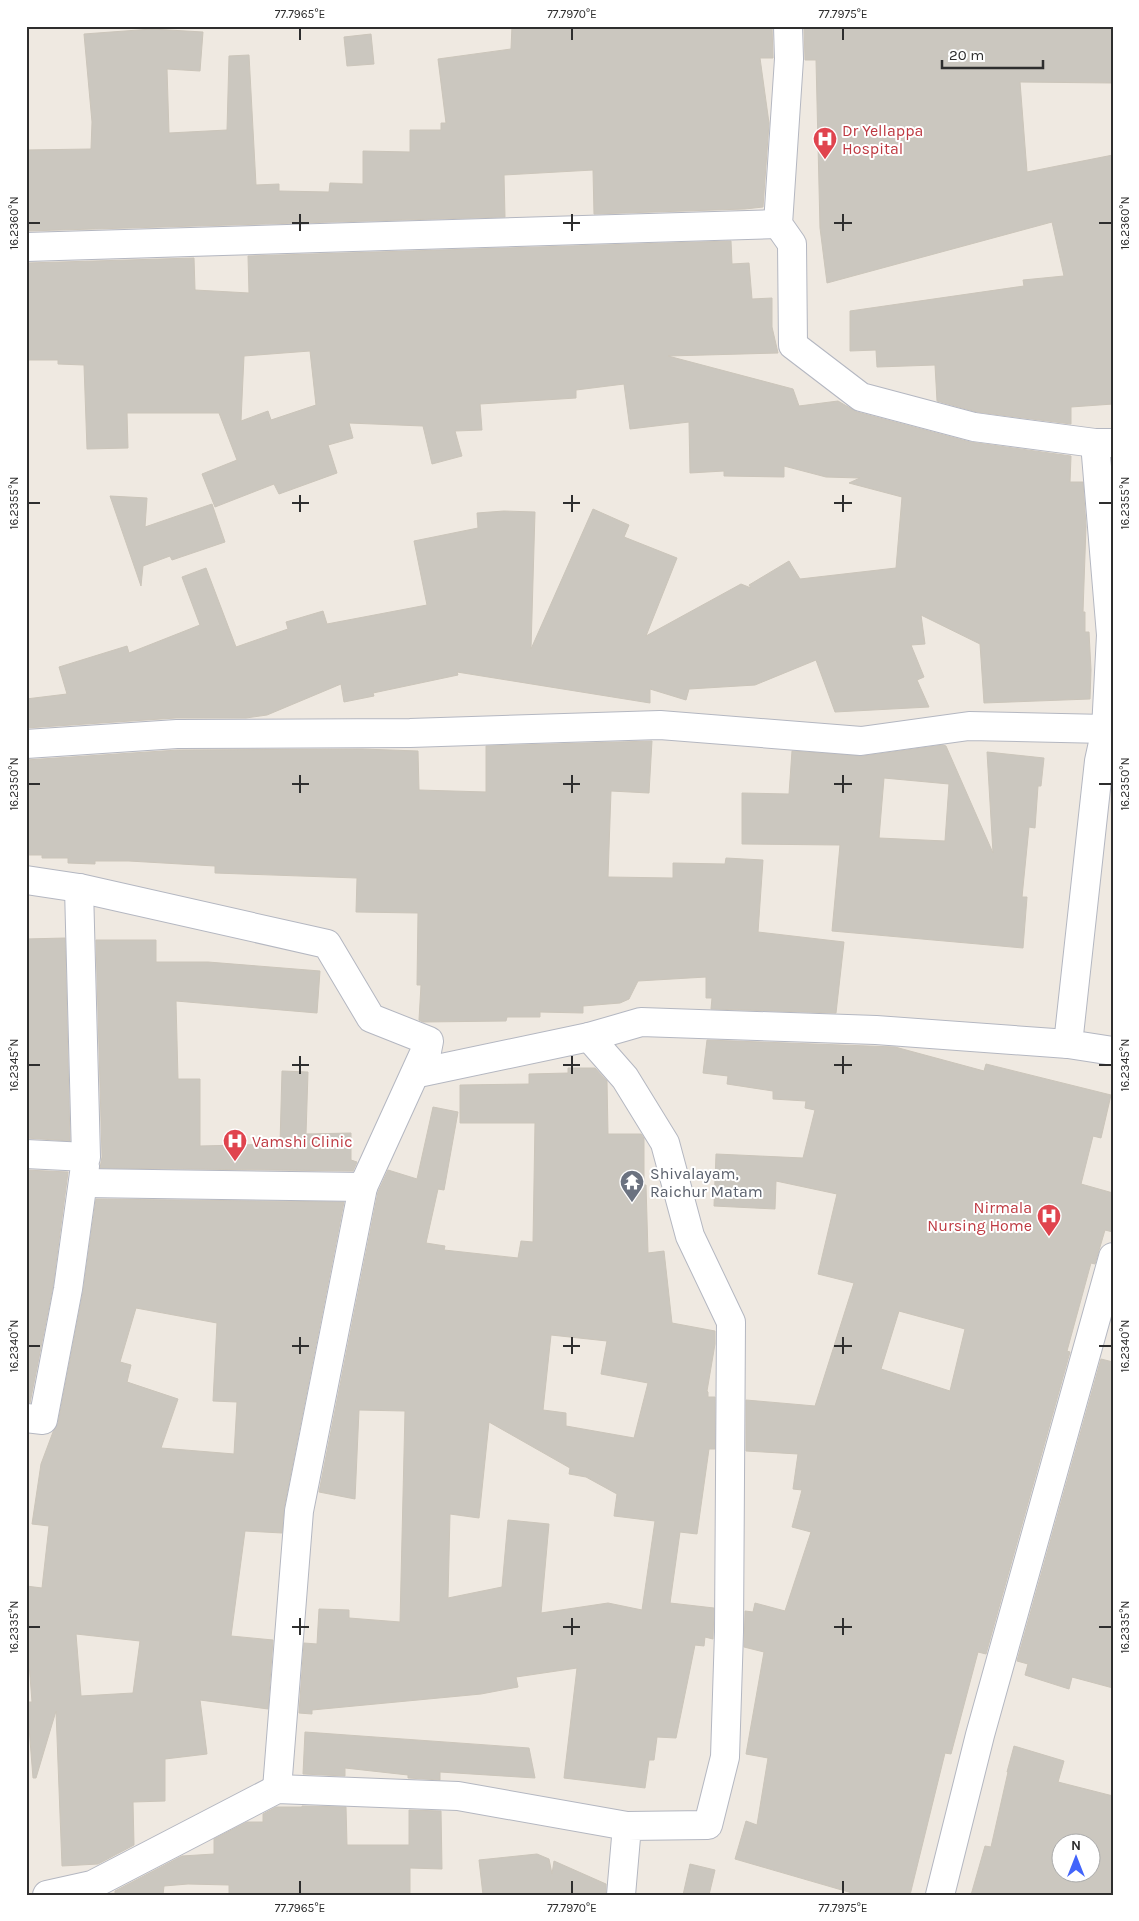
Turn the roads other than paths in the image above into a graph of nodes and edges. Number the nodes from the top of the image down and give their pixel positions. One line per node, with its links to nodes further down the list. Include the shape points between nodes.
1 (788, 26): 2 (street, via 789,59)
2 (778, 224): 3 (street); 4 (street, via 792,244 793,346 861,397 974,428)
3 (26, 246)
4 (1104, 443): 5 (street, via 1111,635)
5 (1109, 727): 6 (street, via 969,726 861,741 660,725 410,733 177,734); 11 (street, via 1099,761)
6 (26, 744)
7 (26, 880): 8 (street)
8 (80, 888): 10 (street, via 327,944 371,1018); 14 (street)
9 (590, 1037): 10 (street, via 423,1072); 11 (street, via 641,1022 876,1030); 19 (street, via 625,1078 665,1143 690,1236 731,1322 729,1632 724,1757 708,1825)
10 (429, 1041): 15 (street)
11 (1068, 1044): 12 (street)
12 (1113, 1051)
13 (26, 1154): 14 (street)
14 (85, 1170): 15 (street); 17 (street, via 68,1289 43,1420)
15 (363, 1187): 18 (street, via 299,1511)
16 (1113, 1257): 22 (street, via 980,1736)
17 (26, 1418)
18 (277, 1789): 19 (street, via 458,1796); 20 (street, via 92,1885)
19 (628, 1826): 21 (street)
20 (47, 1895)
21 (621, 1895)
22 (940, 1895)

